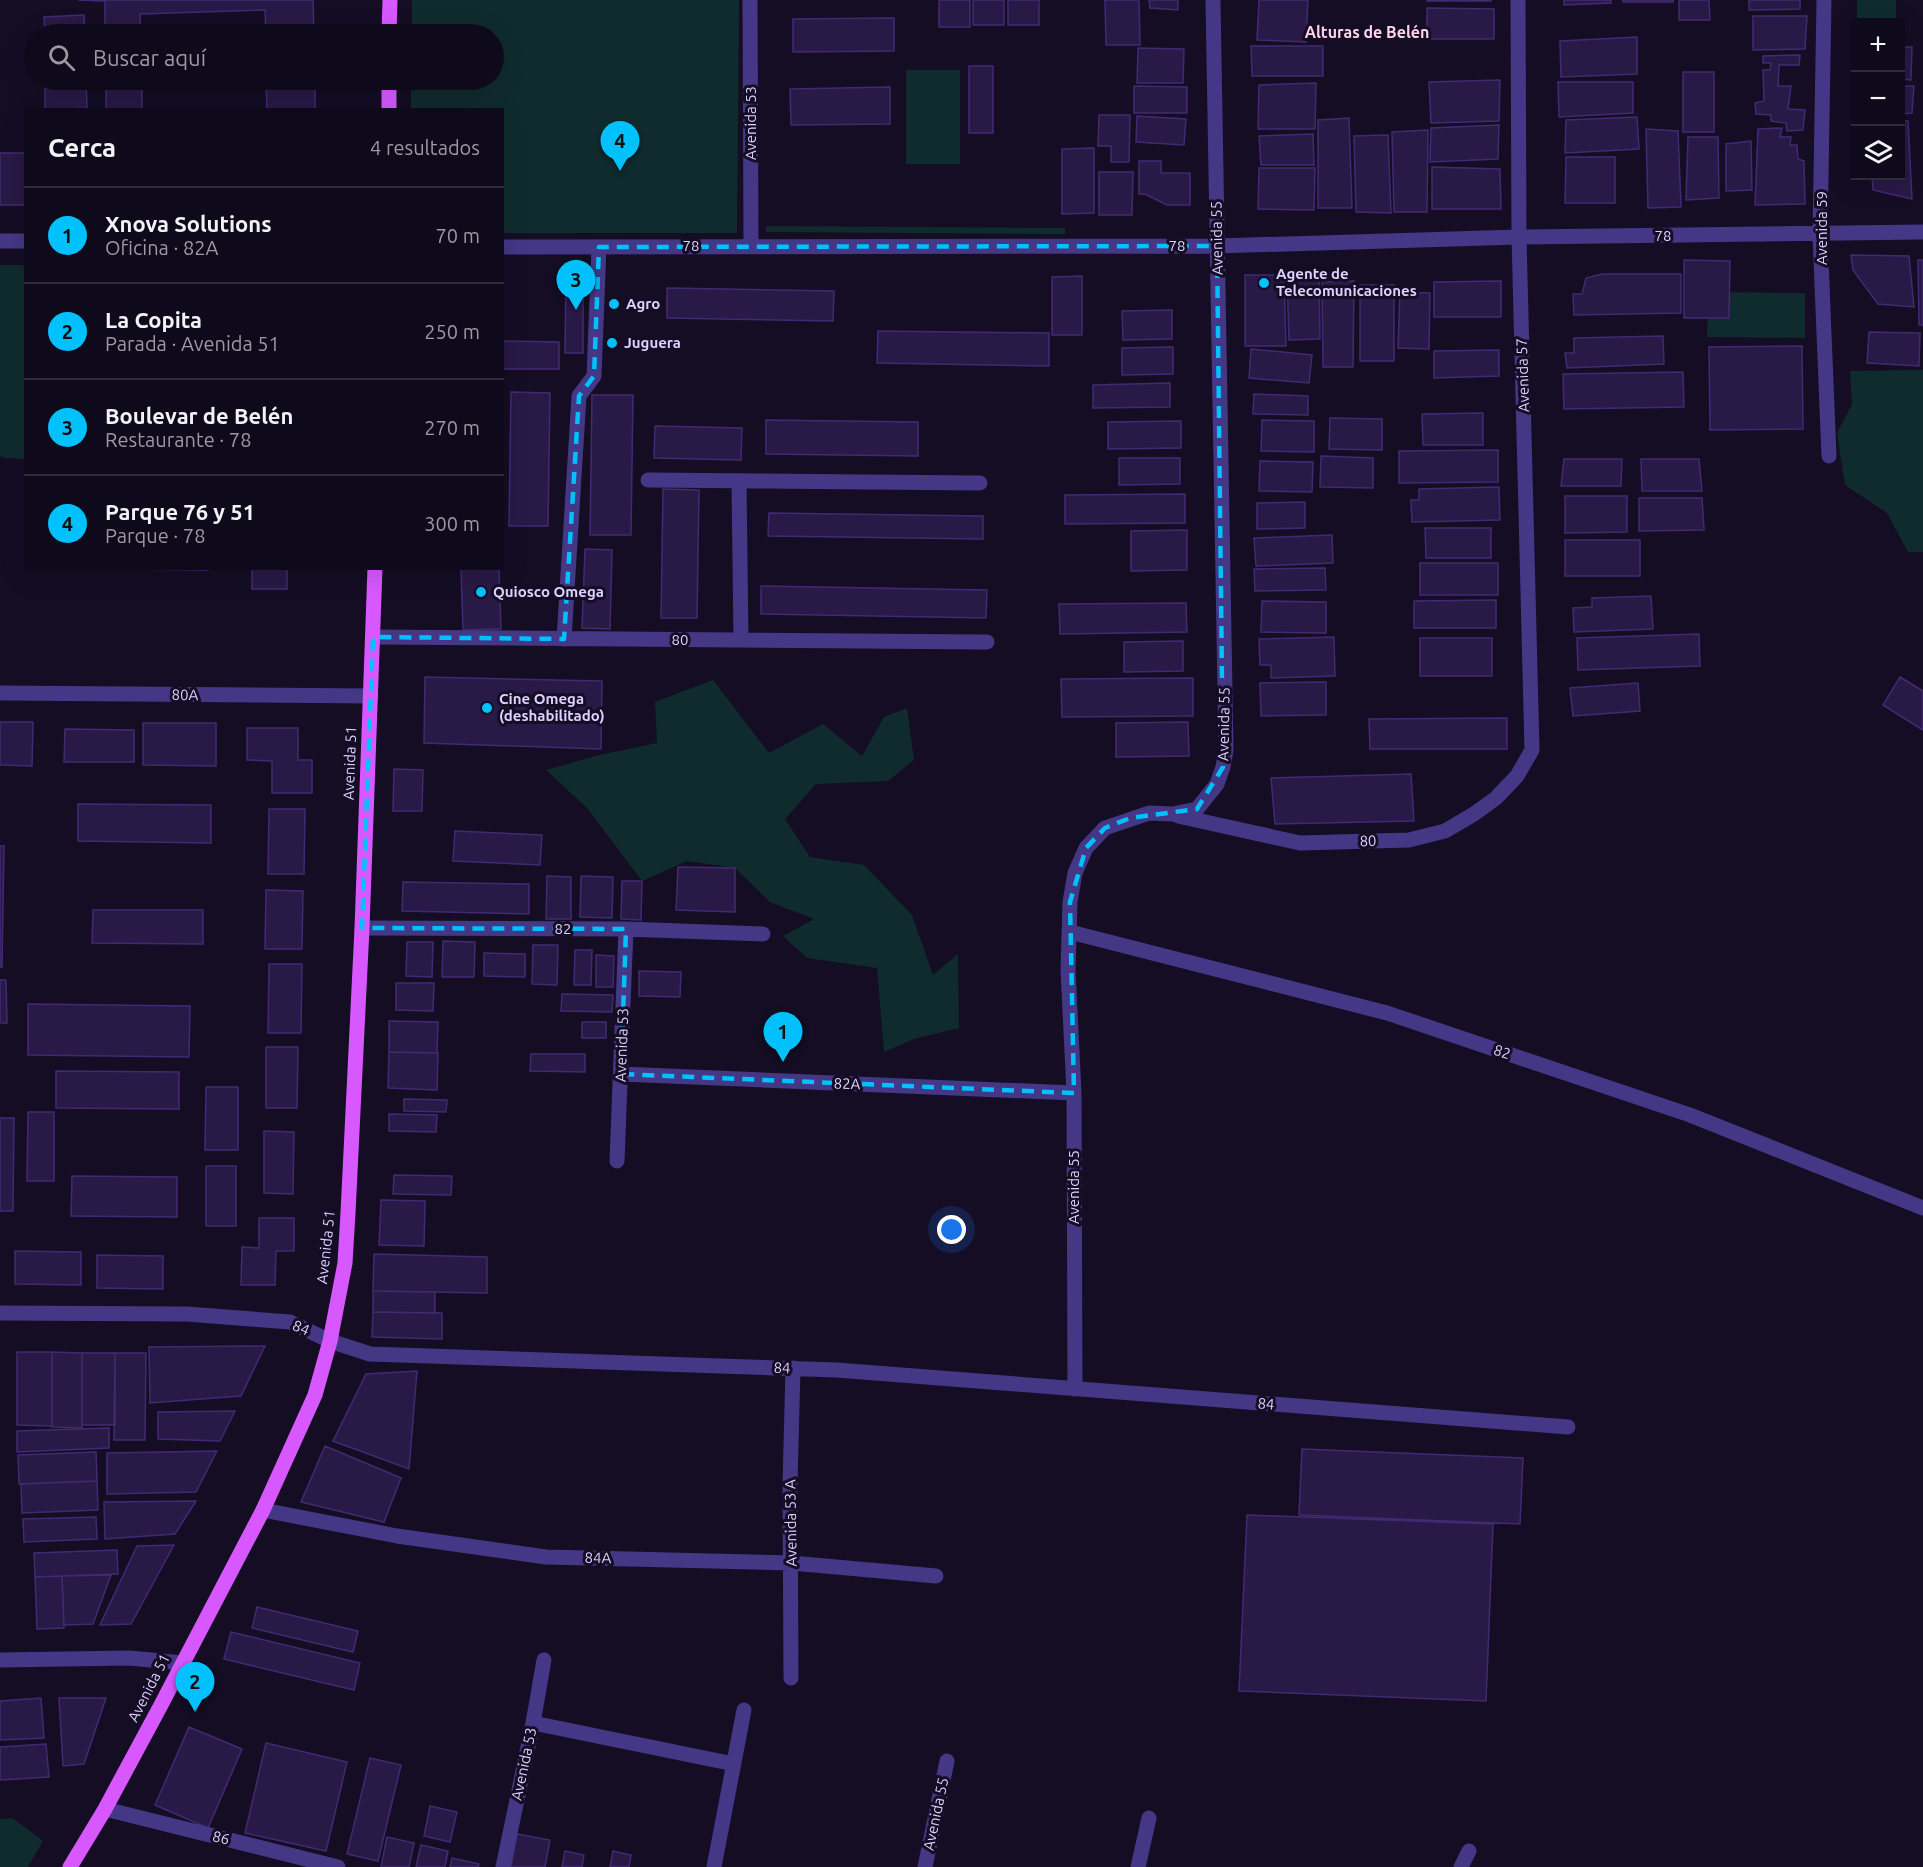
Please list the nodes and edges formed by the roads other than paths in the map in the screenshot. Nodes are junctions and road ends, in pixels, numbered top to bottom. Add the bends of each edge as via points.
1 (390, 0) edge
2 (750, 0) edge
3 (1213, 0) edge
4 (1518, 0) edge
5 (1824, 0) edge
6 (390, 24) edge
7 (389, 90) edge
8 (389, 108) edge
9 (1923, 232) edge
10 (1821, 235) junction
11 (1519, 237) junction
12 (0, 241) edge
13 (24, 242) edge
14 (751, 246) junction
15 (1217, 246) junction
16 (504, 247) edge
17 (599, 247) junction
18 (1829, 456) dead end
19 (648, 480) dead end
20 (740, 482) junction
21 (980, 483) dead end
22 (375, 570) edge
23 (373, 637) junction
24 (564, 639) junction
25 (741, 640) junction
26 (987, 642) dead end
27 (0, 693) edge
28 (371, 696) junction
29 (1532, 750) joint
30 (1172, 814) junction
31 (362, 928) junction
32 (626, 929) junction
33 (1070, 932) junction
34 (764, 934) dead end
35 (621, 1074) junction
36 (1074, 1093) junction
37 (617, 1161) dead end
38 (1923, 1208) edge
39 (0, 1313) edge
40 (330, 1341) junction
41 (793, 1368) junction
42 (1075, 1389) junction
43 (1568, 1427) dead end
44 (263, 1510) junction
45 (792, 1563) junction
46 (936, 1576) dead end
47 (0, 1660) edge
48 (544, 1660) dead end
49 (183, 1662) junction
50 (791, 1677) dead end
51 (744, 1710) dead end
52 (533, 1723) junction
53 (947, 1761) dead end
54 (734, 1764) junction
55 (105, 1809) junction
56 (1149, 1818) dead end
57 (1469, 1851) dead end
58 (70, 1867) edge
59 (338, 1867) edge
60 (502, 1867) edge
61 (714, 1867) edge
62 (925, 1867) edge
63 (1138, 1867) edge
64 (1461, 1867) edge

1 - 6 main road
2 - 14 street, Avenida 53
3 - 15 street, Avenida 55
4 - 11 street, Avenida 57
5 - 10 street, Avenida 59
7 - 8 main road
9 - 10 street, 78
10 - 11 street, 78
10 - 18 street, Avenida 59
11 - 15 street, 78
11 - 29 street, Avenida 57
12 - 13 street
14 - 15 street, 78
14 - 17 street, 78
15 - 30 street, Avenida 55 via 1226,750 1217,783 1208,796 1197,809
16 - 17 street, 78
17 - 24 street via 594,376 579,396
19 - 20 street
20 - 21 street
20 - 25 street
22 - 23 main road, Avenida 51
23 - 24 street, 80
23 - 28 main road, Avenida 51
24 - 25 street, 80
25 - 26 street, 80
27 - 28 street, 80A
28 - 31 main road, Avenida 51
29 - 30 street, 80 via 1517,776 1496,798 1445,831 1409,840 1300,843
30 - 33 street, Avenida 55 via 1149,813 1105,828 1086,848 1075,873
31 - 32 street, 82
31 - 40 main road, Avenida 51 via 345,1263
32 - 34 street, 82
32 - 35 street, Avenida 53
33 - 36 street, Avenida 55
33 - 38 street, 82 via 1386,1013 1690,1115
35 - 36 street, 82A
35 - 37 street, Avenida 53
36 - 42 street, Avenida 55
39 - 40 street, 84 via 187,1314 291,1322
40 - 41 street, 84 via 370,1354
40 - 44 main road, Avenida 51 via 315,1395
41 - 42 street, 84
41 - 45 street, Avenida 53 A
42 - 43 street, 84
44 - 45 street, 84A via 397,1536 546,1557
44 - 49 main road, Avenida 51
45 - 46 street, 84A
45 - 50 street, Avenida 53 A
47 - 49 street via 129,1658
48 - 52 street, Avenida 53
49 - 55 main road, Avenida 51
51 - 54 street
52 - 54 street
52 - 60 street, Avenida 53
53 - 62 street, Avenida 55
54 - 61 street
55 - 58 main road, Avenida 51
55 - 59 street, 86
56 - 63 street
57 - 64 street

